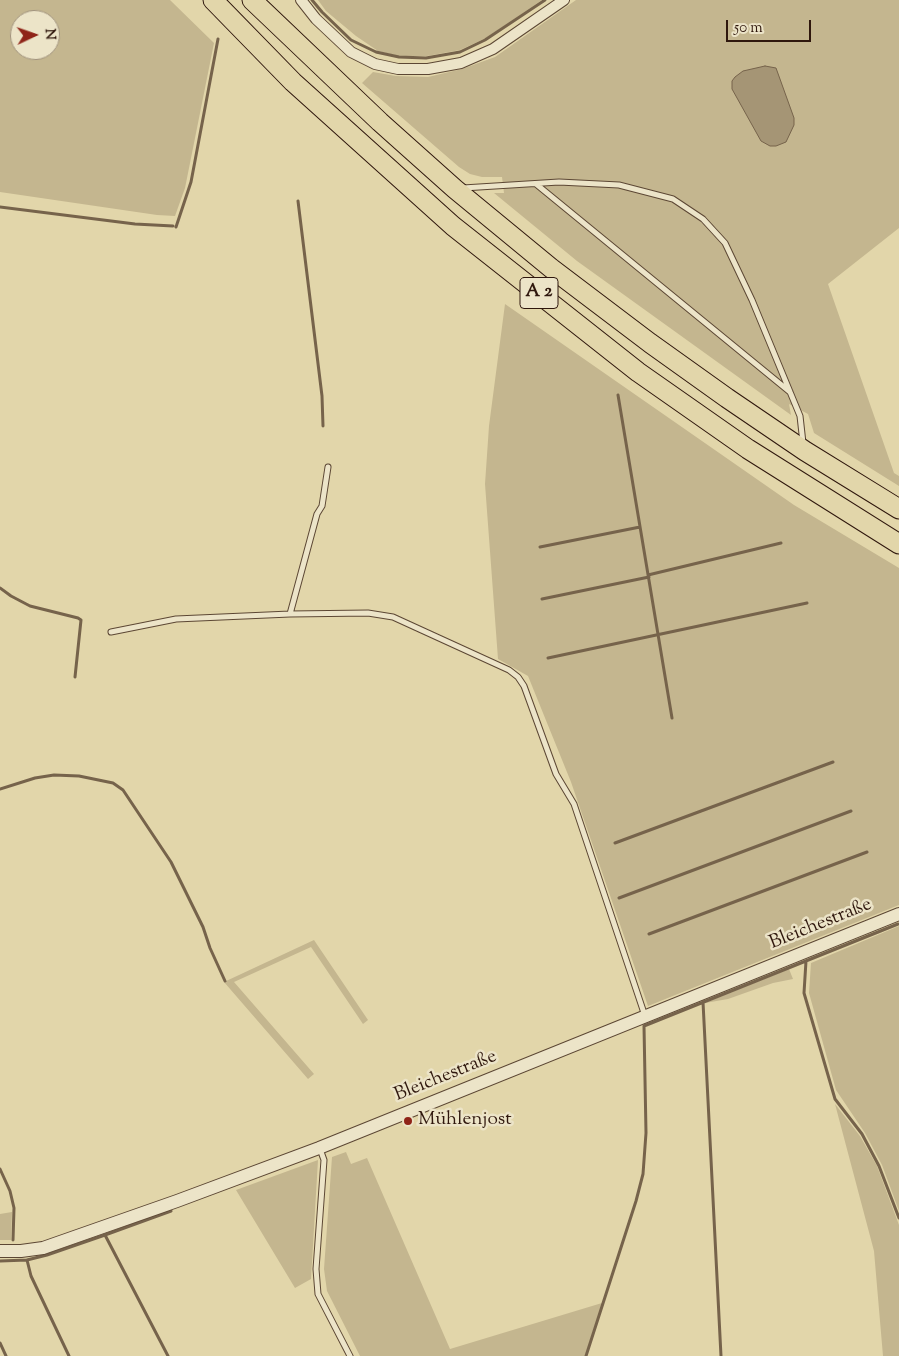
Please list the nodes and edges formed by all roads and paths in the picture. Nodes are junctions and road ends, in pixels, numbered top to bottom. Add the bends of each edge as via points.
1 (213, 0) edge
2 (252, 0) edge
3 (301, 0) edge
4 (564, 0) edge
5 (536, 184) junction
6 (455, 189) junction
7 (790, 393) junction
8 (805, 451) junction
9 (328, 467) dead end
10 (899, 509) edge
11 (899, 544) edge
12 (290, 614) junction
13 (111, 632) dead end
14 (899, 914) edge
15 (645, 1016) junction
16 (319, 1148) junction
17 (0, 1252) edge
18 (350, 1356) edge

1 - 11 highway, A 2 via 293,82 461,232 638,372 748,449
2 - 6 highway, A 2
3 - 4 street via 351,52 375,64 428,69 461,62 493,49
5 - 6 lane
5 - 7 lane
5 - 7 lane via 619,185 673,199 703,219 725,243
6 - 8 highway, A 2 via 650,343
7 - 8 lane via 800,416
8 - 10 highway, A 2
9 - 12 lane via 322,506 317,514
12 - 13 lane via 176,619
12 - 15 lane via 393,617 518,677 556,774 574,804
14 - 15 street, Bleichestraße
15 - 16 street, Bleichestraße
16 - 17 street, Bleichestraße via 44,1248
16 - 18 lane via 324,1160 316,1269 318,1294

